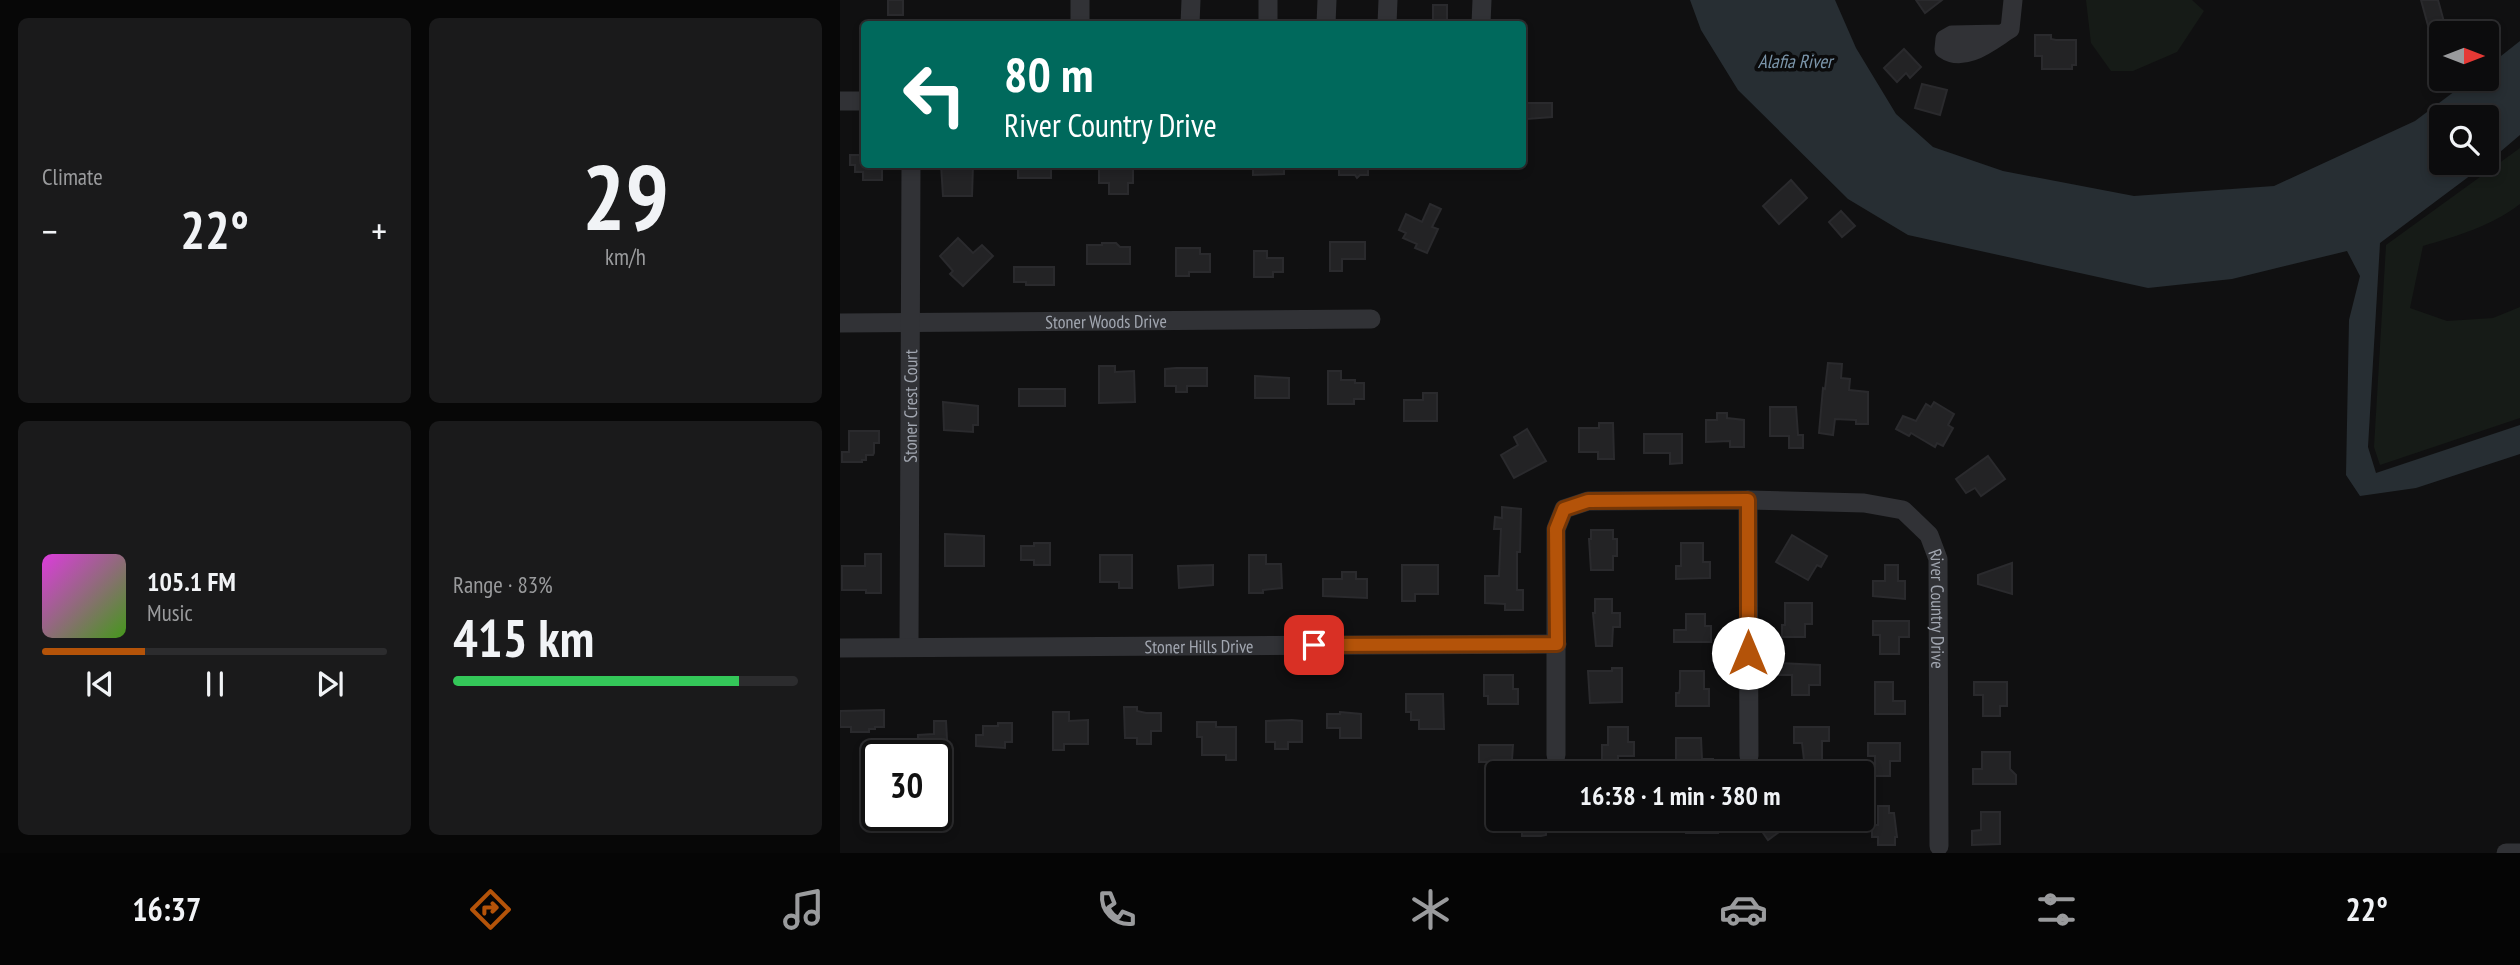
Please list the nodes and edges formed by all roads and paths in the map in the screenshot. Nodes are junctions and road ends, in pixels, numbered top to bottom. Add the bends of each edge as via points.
1 (1080, 0) edge
2 (1191, 0) edge
3 (1268, 0) edge
4 (1326, 0) edge
5 (1388, 0) edge
6 (1482, 0) edge
7 (2013, 5) edge
8 (1080, 21) edge
9 (1190, 21) edge
10 (1268, 21) edge
11 (1326, 21) edge
12 (1387, 21) edge
13 (1482, 21) edge
14 (2002, 34) dead end
15 (840, 101) edge
16 (861, 101) edge
17 (911, 168) edge
18 (1371, 319) dead end
19 (840, 323) edge
20 (911, 323) junction
21 (1748, 500) junction
22 (1557, 644) junction
23 (909, 646) junction
24 (840, 648) edge
25 (1556, 755) dead end
26 (1749, 755) dead end
27 (1939, 846) dead end
28 (2506, 853) edge
29 (2520, 853) edge

1 - 8 street
2 - 9 street
3 - 10 street
4 - 11 street
5 - 12 street
6 - 13 street
7 - 14 street via 2010,29
15 - 16 street
17 - 20 street, Stoner Crest Court
18 - 20 street, Stoner Woods Drive
19 - 20 street, Stoner Woods Drive
20 - 23 street, Stoner Crest Court
21 - 22 street, River Country Drive via 1588,501 1564,509 1556,529
21 - 26 street
21 - 27 street, River Country Drive via 1864,503 1903,510 1929,535 1938,559
22 - 23 street, Stoner Hills Drive
22 - 25 street, River Country Drive
23 - 24 street, Stoner Hills Drive
28 - 29 street

